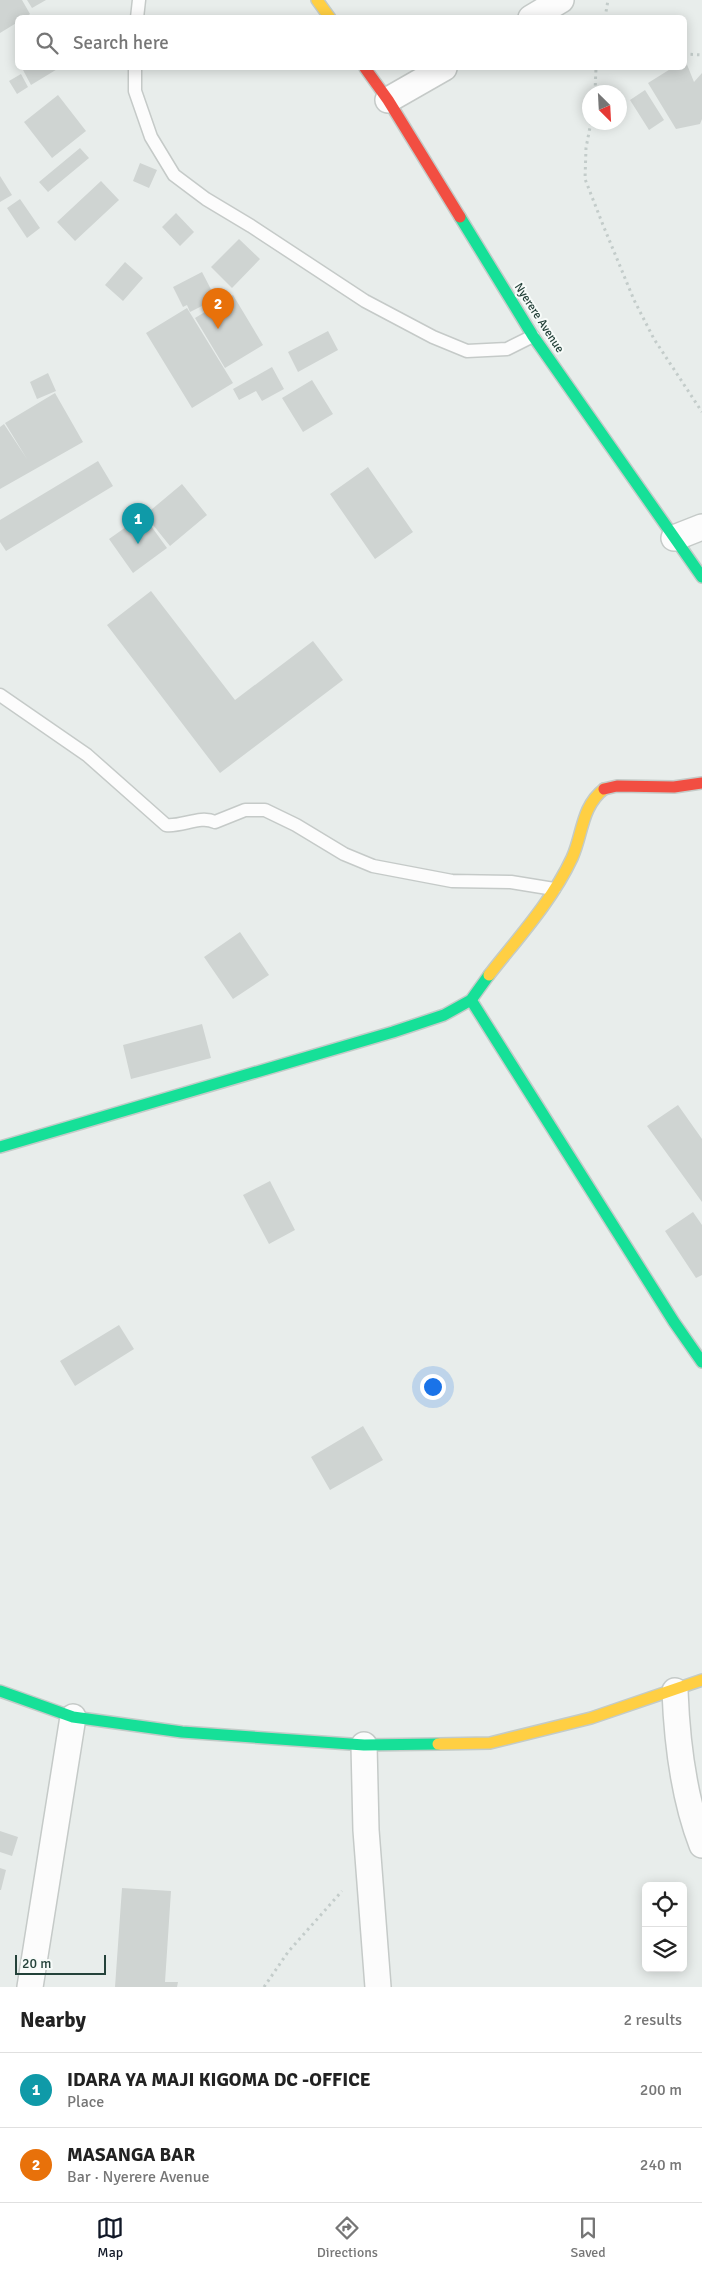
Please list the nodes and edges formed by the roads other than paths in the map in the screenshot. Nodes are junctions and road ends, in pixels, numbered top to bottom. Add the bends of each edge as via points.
1 (139, 0) edge
2 (317, 0) edge
3 (561, 0) edge
4 (137, 15) edge
5 (328, 15) edge
6 (536, 15) edge
7 (135, 70) edge
8 (366, 70) edge
9 (440, 70) edge
10 (388, 100) junction
11 (533, 336) junction
12 (702, 527) edge
13 (674, 538) junction
14 (702, 576) edge
15 (0, 695) edge
16 (702, 783) edge
17 (554, 889) junction
18 (471, 1000) junction
19 (0, 1147) edge
20 (702, 1362) edge
21 (702, 1680) edge
22 (0, 1691) edge
23 (675, 1691) junction
24 (73, 1717) junction
25 (364, 1745) junction
26 (702, 1845) edge
27 (30, 1987) edge
28 (378, 1987) edge

1 - 4 lane
2 - 5 street
3 - 6 street
7 - 11 lane via 135,92 151,136 174,175 206,199 365,301 433,337 467,351 507,349
8 - 10 street, Nyerere Avenue
9 - 10 street
10 - 11 street, Nyerere Avenue
11 - 13 street, Nyerere Avenue
12 - 13 street
13 - 14 street, Nyerere Avenue
15 - 17 lane via 88,754 166,825 215,822 245,810 265,810 344,854 373,866 452,880 511,882
16 - 17 street via 604,789 588,806 572,857
17 - 18 street
18 - 19 street via 444,1014 393,1032
18 - 20 street
21 - 23 street
22 - 24 street
23 - 25 street via 591,1718 490,1743
23 - 26 street via 677,1745
24 - 25 street via 182,1732
24 - 27 street
25 - 28 street via 368,1863

